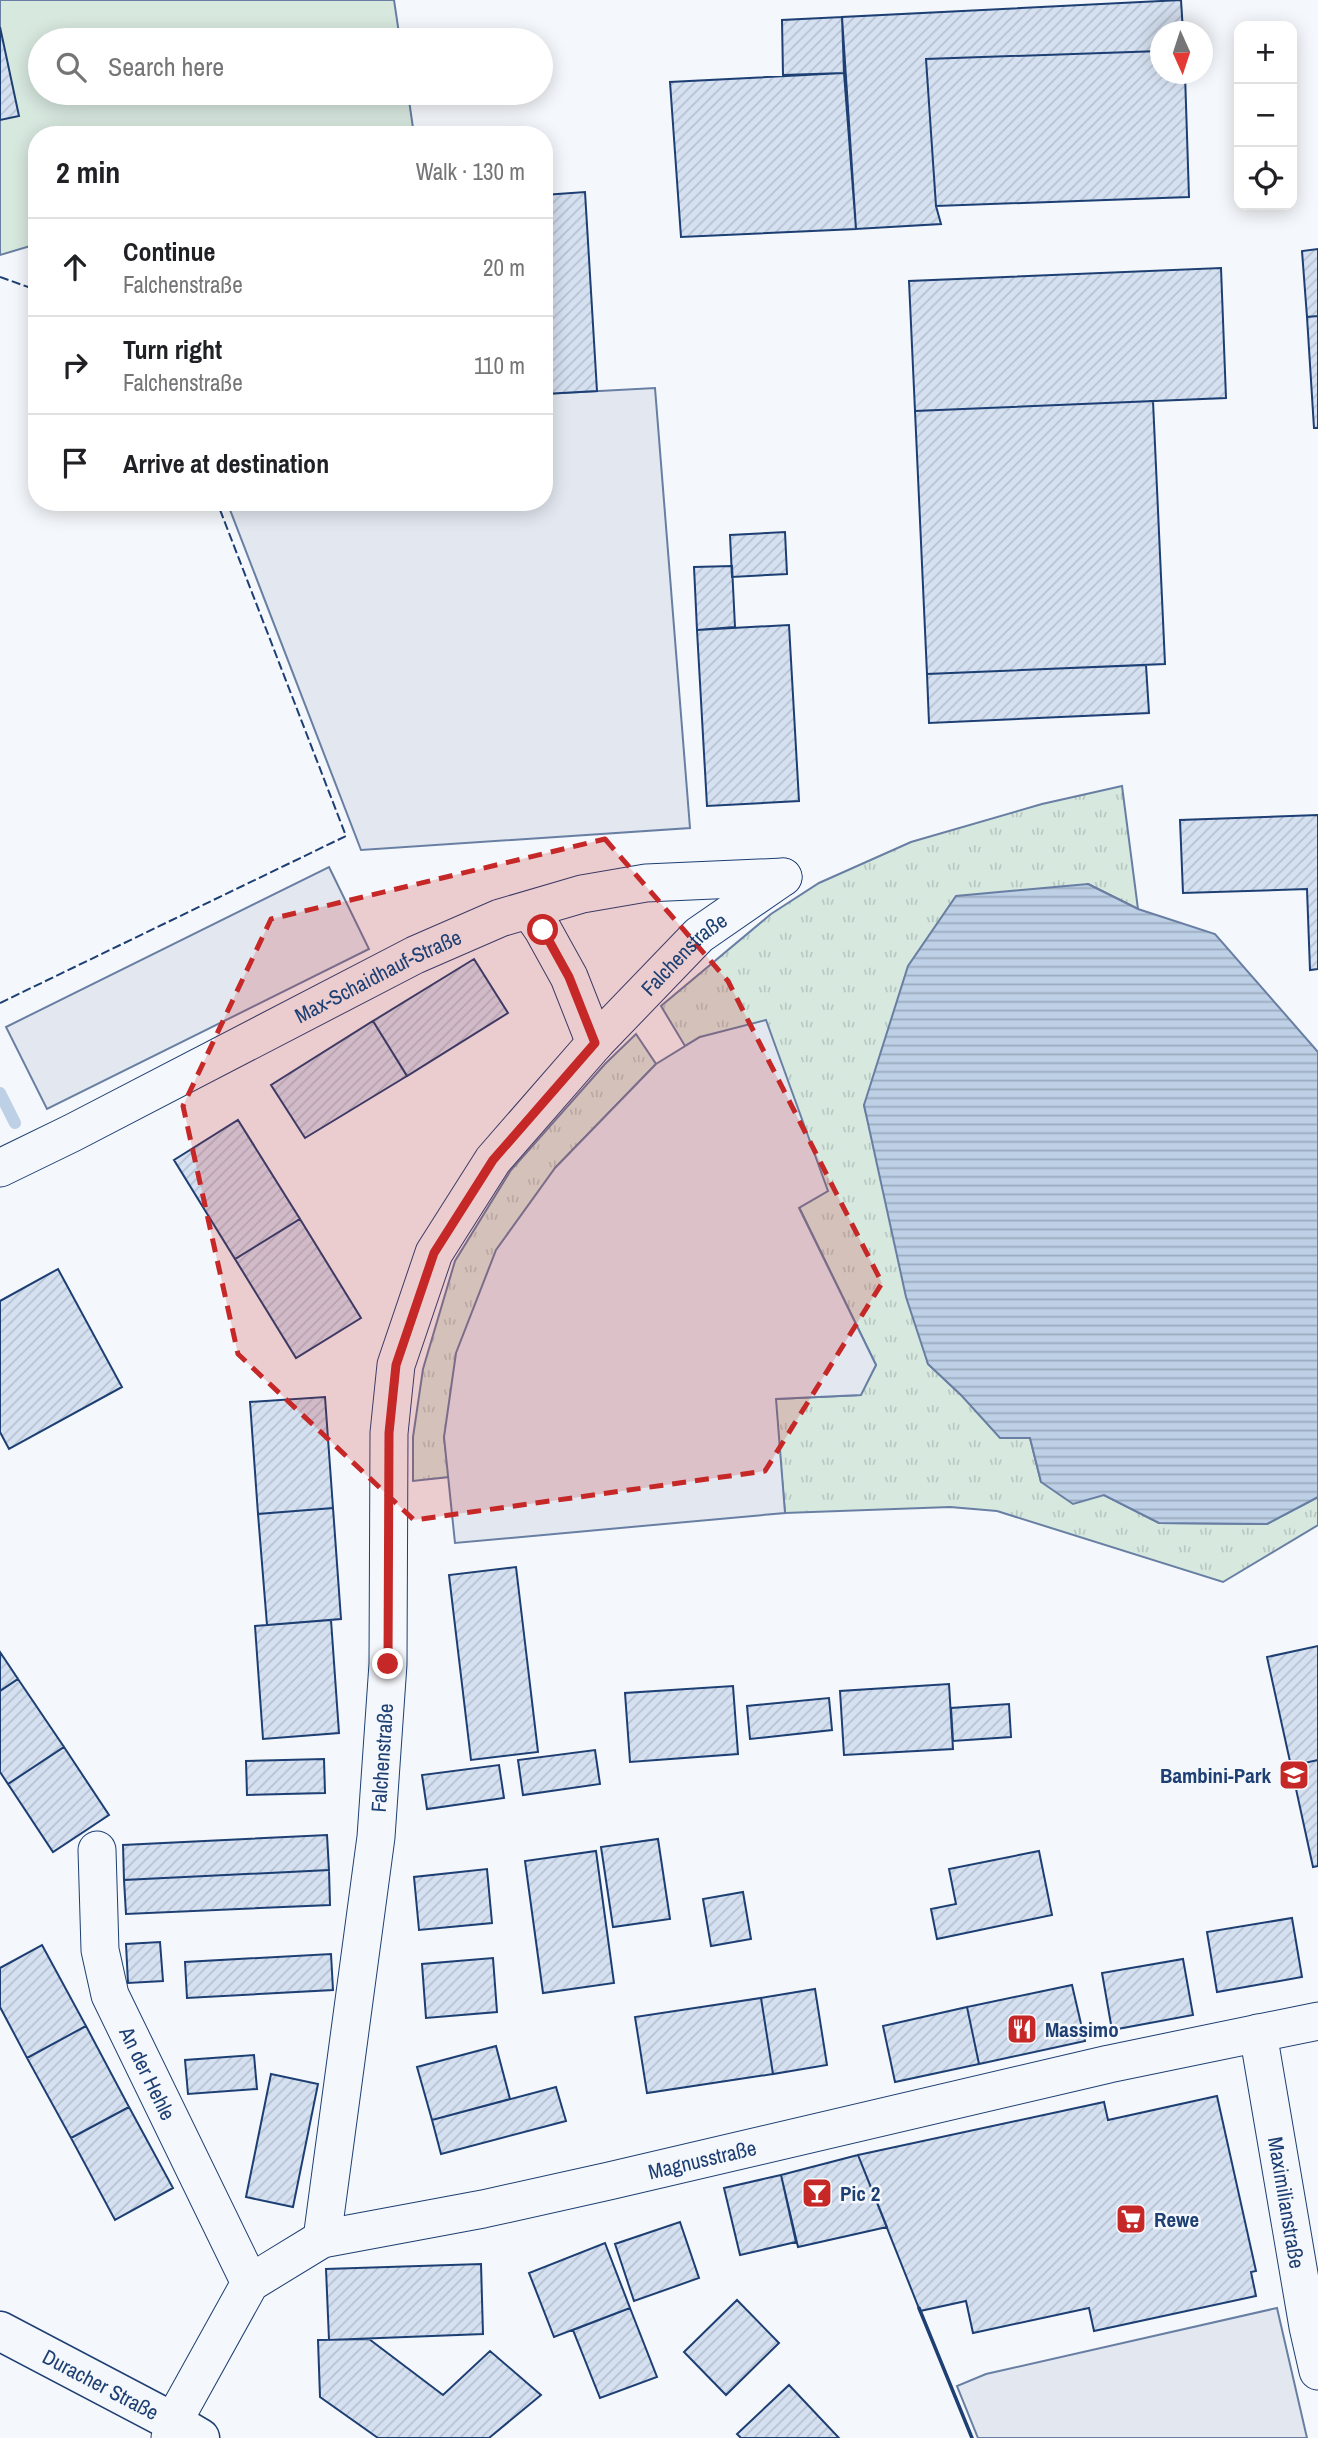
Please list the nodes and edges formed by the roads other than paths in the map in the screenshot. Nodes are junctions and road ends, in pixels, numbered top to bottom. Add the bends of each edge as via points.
1 (783, 877) joint
2 (530, 911) junction
3 (595, 1043) junction
4 (0, 1168) edge
5 (97, 1850) dead end
6 (1318, 2021) edge
7 (1258, 2033) junction
8 (321, 2239) junction
9 (250, 2283) junction
10 (0, 2331) edge
11 (1318, 2371) edge
12 (181, 2432) edge

1 - 2 street, Max-Schaidhauf-Straße via 646,883 582,894
1 - 3 street, Falchenstraße via 699,935
2 - 3 street via 569,977
2 - 4 street, Max-Schaidhauf-Straße via 500,918 415,955
3 - 8 street, Falchenstraße via 493,1160 434,1253 396,1365 389,1433 388,1664 376,1837
5 - 9 street, An der Hehle via 100,1950 110,1994
6 - 7 street, Magnusstraße
7 - 8 street, Magnusstraße via 483,2209
7 - 11 street, Maximilianstraße
8 - 9 street, Magnusstraße
9 - 12 street, Magnusstraße
10 - 12 main road, Duracher Straße

